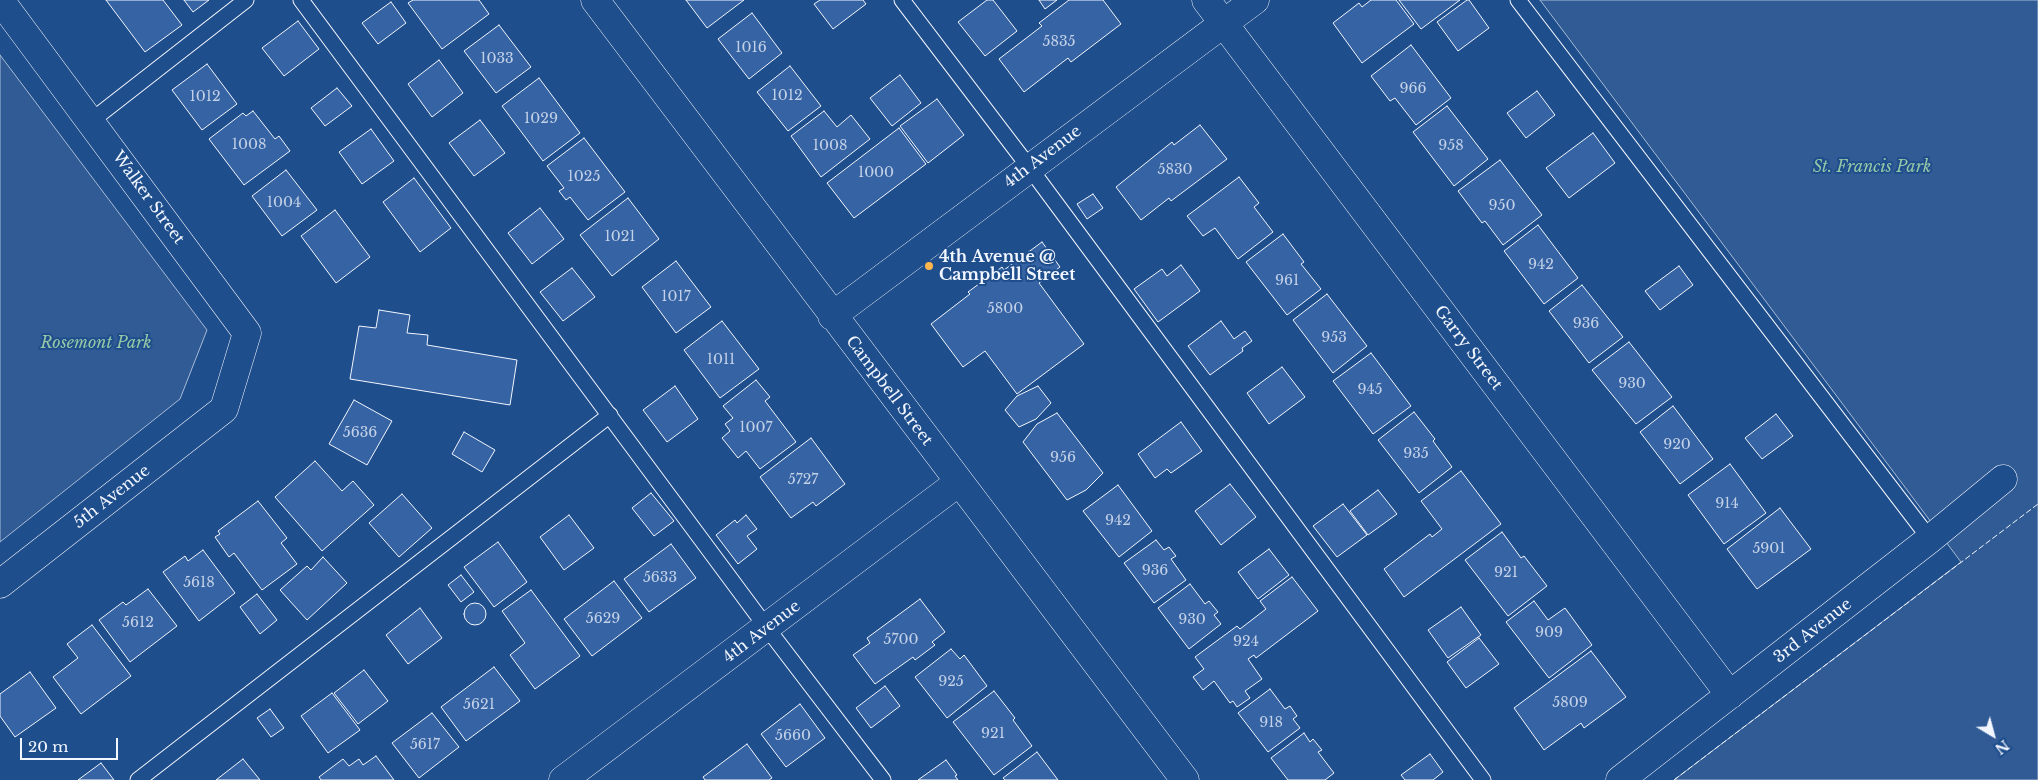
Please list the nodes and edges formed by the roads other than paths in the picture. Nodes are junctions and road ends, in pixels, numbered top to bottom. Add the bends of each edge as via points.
1 (0, 0) edge
2 (246, 0) edge
3 (301, 0) edge
4 (595, 0) edge
5 (902, 0) edge
6 (1206, 0) edge
7 (1254, 0) edge
8 (1518, 0) edge
9 (1223, 23) junction
10 (91, 121) junction
11 (1029, 167) junction
12 (832, 316) junction
13 (224, 409) joint
14 (610, 415) junction
15 (2004, 480) dead end
16 (959, 482) junction
17 (1930, 539) junction
18 (0, 584) edge
19 (767, 628) junction
20 (1730, 695) junction
21 (138, 780) edge
22 (563, 780) edge
23 (883, 780) edge
24 (1184, 780) edge
25 (1484, 780) edge
26 (1620, 780) edge

1 - 10 street, Walker Street
2 - 10 lane
3 - 14 lane
4 - 12 street, Campbell Street
5 - 11 lane
6 - 9 street, Garry Street
7 - 9 street, 4th Avenue
8 - 17 lane
9 - 11 street, 4th Avenue
9 - 20 street, Garry Street
10 - 13 street, Walker Street via 247,333
11 - 12 street, 4th Avenue
11 - 25 lane
12 - 16 street, Campbell Street
13 - 18 street, 5th Avenue
14 - 19 lane
14 - 21 lane
15 - 17 street, 3rd Avenue
16 - 19 street, 4th Avenue
16 - 24 street, Campbell Street
17 - 20 street, 3rd Avenue
19 - 22 street, 4th Avenue
19 - 23 lane
20 - 26 street, 3rd Avenue

